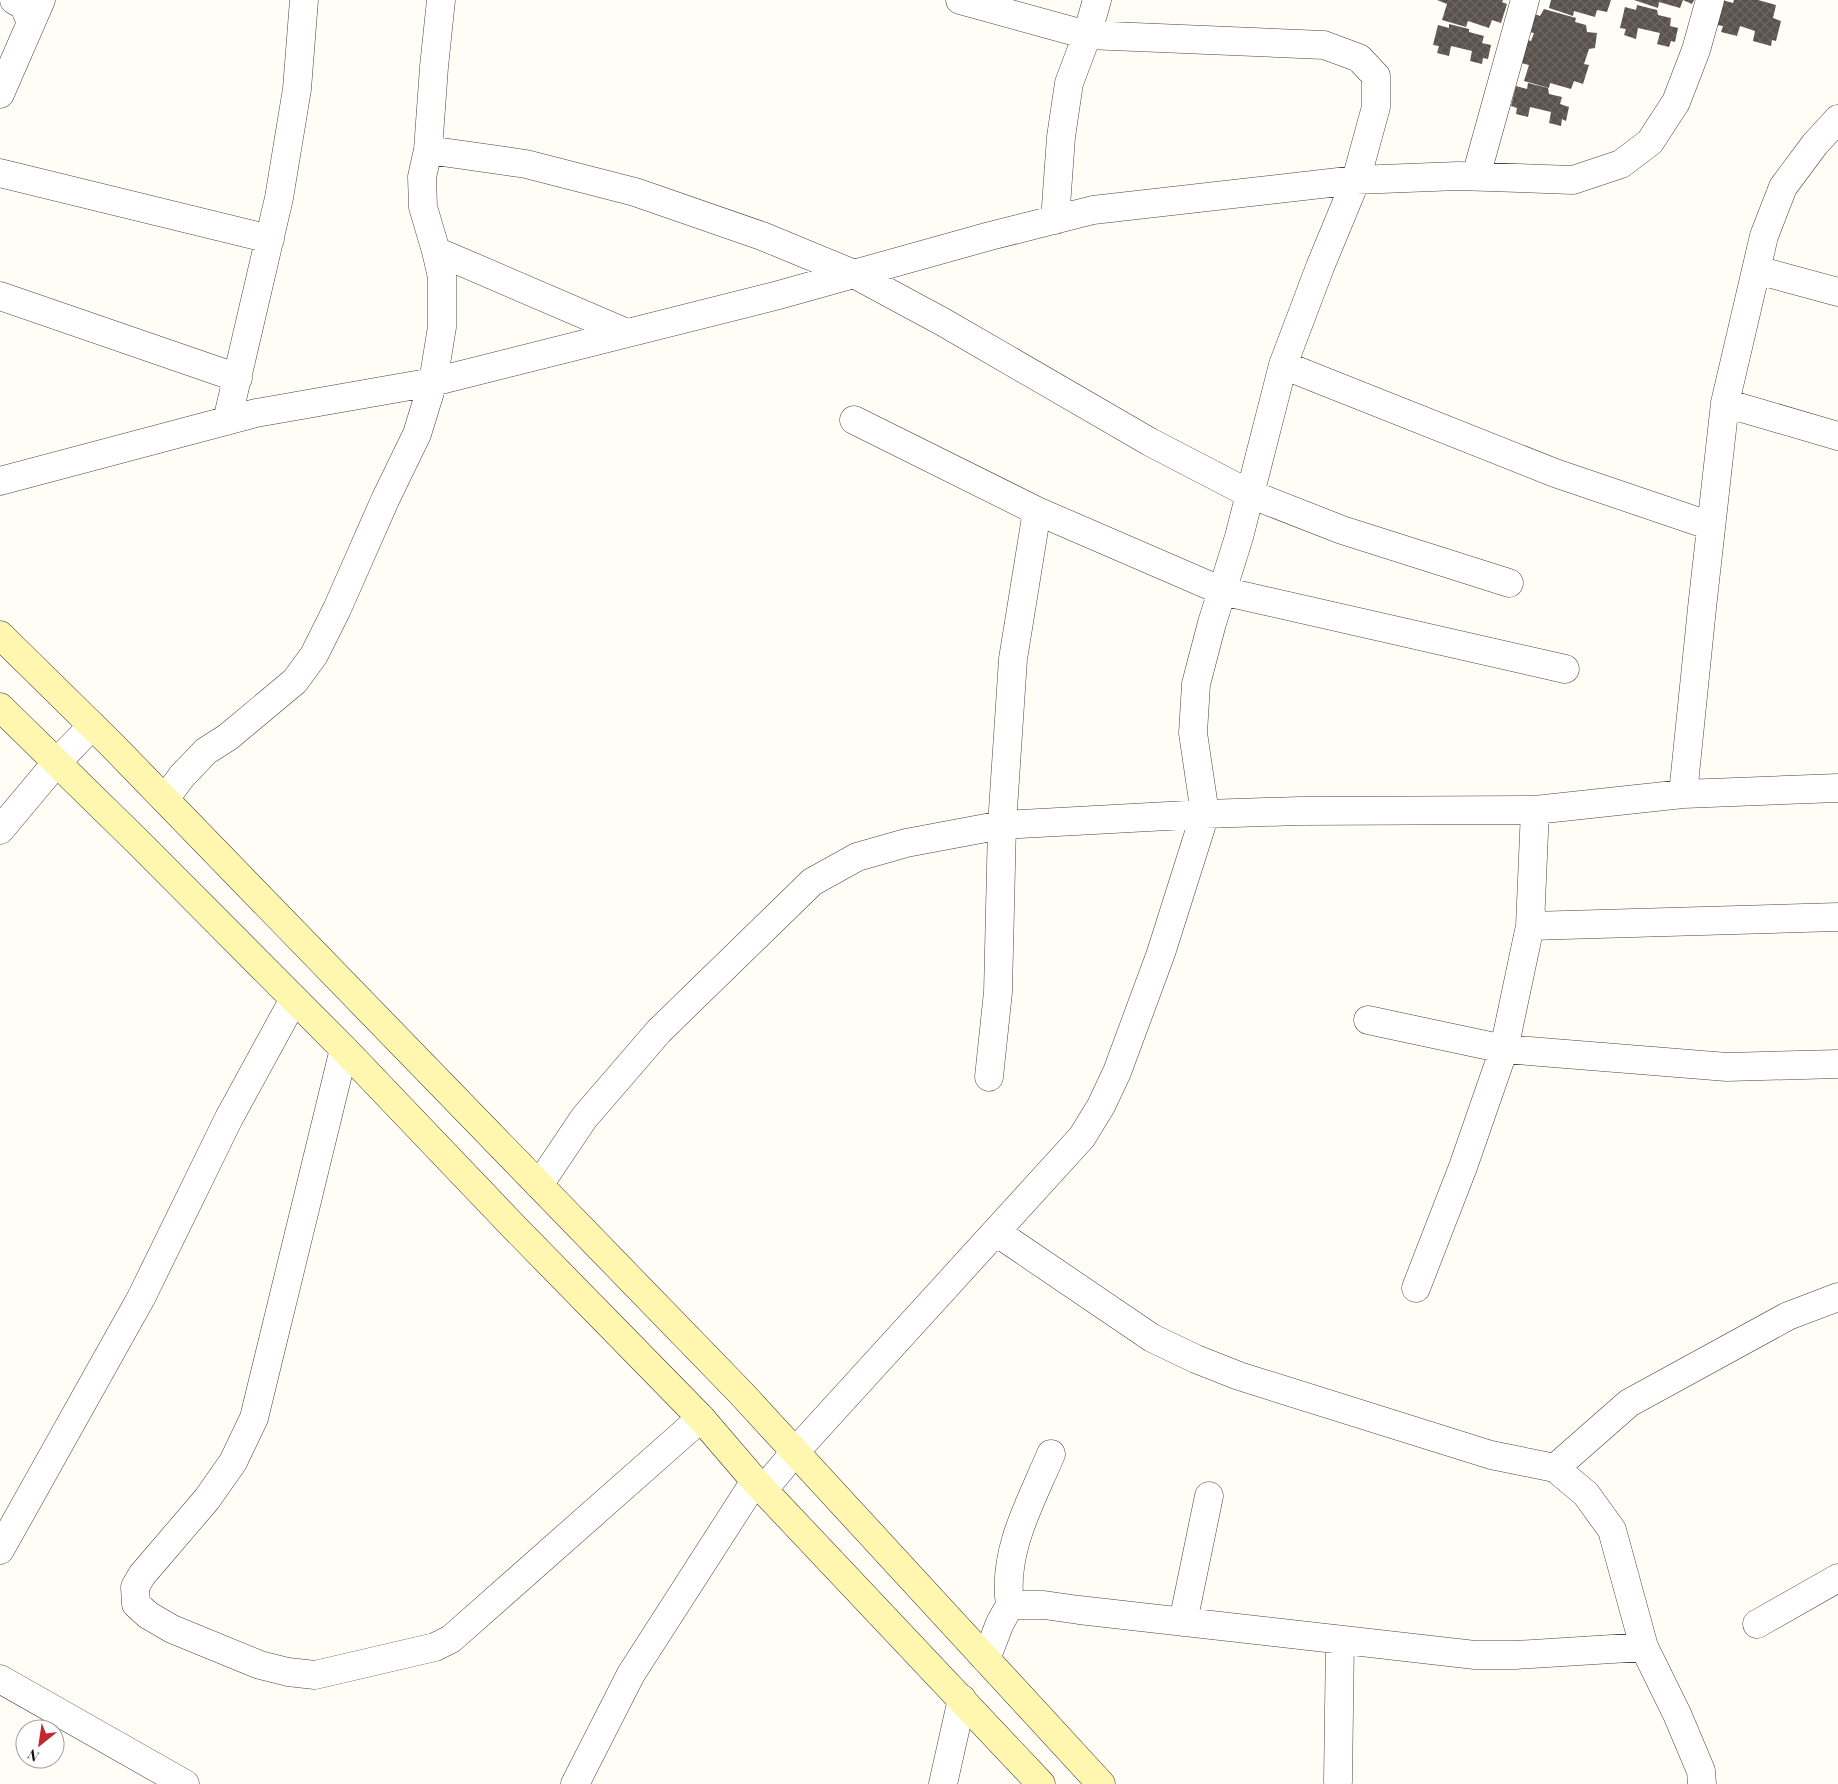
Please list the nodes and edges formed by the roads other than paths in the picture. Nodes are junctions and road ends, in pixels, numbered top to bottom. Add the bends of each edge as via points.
1 (14, 0) edge
2 (304, 0) edge
3 (441, 0) edge
4 (960, 0) edge
5 (1097, 0) edge
6 (1525, 0) edge
7 (1710, 0) edge
8 (36, 12) edge
9 (1087, 35) junction
10 (0, 94) edge
11 (1838, 119) edge
12 (428, 150) junction
13 (0, 173) edge
14 (1476, 176) junction
15 (1356, 180) junction
16 (1055, 220) junction
17 (270, 239) junction
18 (436, 251) junction
19 (1757, 270) junction
20 (854, 274) junction
21 (1838, 292) edge
22 (0, 296) edge
23 (627, 333) junction
24 (1283, 365) junction
25 (238, 378) junction
26 (433, 382) junction
27 (1725, 403) junction
28 (854, 420) dead end
29 (227, 421) junction
30 (1838, 436) edge
31 (0, 481) edge
32 (1250, 494) junction
33 (1037, 511) junction
34 (1711, 526) junction
35 (1509, 583) dead end
36 (1222, 591) junction
37 (0, 635) edge
38 (1565, 669) dead end
39 (0, 706) edge
40 (92, 726) junction
41 (57, 762) junction
42 (1838, 788) edge
43 (1683, 794) junction
44 (165, 800) junction
45 (1535, 810) junction
46 (1205, 814) junction
47 (1002, 825) junction
48 (0, 830) edge
49 (1838, 917) edge
50 (1530, 926) junction
51 (294, 1000) junction
52 (1368, 1020) dead end
53 (344, 1049) junction
54 (1504, 1049) junction
55 (1838, 1064) edge
56 (989, 1077) dead end
57 (539, 1185) junction
58 (996, 1232) junction
59 (1416, 1288) dead end
60 (1838, 1296) edge
61 (701, 1418) junction
62 (795, 1452) junction
63 (1051, 1454) dead end
64 (1555, 1468) junction
65 (760, 1485) junction
66 (1209, 1496) dead end
67 (0, 1550) edge
68 (1838, 1578) edge
69 (1010, 1605) junction
70 (1183, 1622) junction
71 (1757, 1624) dead end
72 (1340, 1640) junction
73 (1644, 1647) junction
74 (986, 1659) junction
75 (0, 1678) edge
76 (962, 1699) junction
77 (1338, 1781) dead end
78 (185, 1784) edge
79 (575, 1784) edge
80 (942, 1784) edge
81 (1041, 1784) edge
82 (1101, 1784) edge
83 (1702, 1784) edge

1 - 8 street
2 - 17 street via 298,89
3 - 12 street
4 - 9 street
5 - 9 street
6 - 14 street
7 - 14 street via 1696,50 1676,102 1650,142 1621,164 1573,180
8 - 10 street
9 - 15 street via 1324,45 1359,58 1376,76 1376,107
9 - 16 street via 1069,83 1060,137
11 - 19 street via 1783,187 1764,236
12 - 18 street via 422,177 423,207
12 - 20 street via 526,164 635,192 762,236
13 - 17 street
14 - 15 street
15 - 16 street via 1093,210
15 - 24 street
16 - 20 street
17 - 25 street
18 - 23 street
18 - 26 street via 442,278 442,327
19 - 21 street
19 - 27 street
20 - 23 street
20 - 32 street via 1150,442
22 - 25 street
23 - 26 street
24 - 32 street
24 - 34 street via 1555,473
25 - 29 street
26 - 29 street
26 - 44 street via 417,434 314,655 295,681 206,751
27 - 30 street
27 - 34 street
28 - 33 street
29 - 31 street
32 - 35 street via 1342,530
32 - 36 street
33 - 36 street
33 - 47 street via 1013,659
34 - 43 street
36 - 38 street
36 - 46 street via 1196,684 1193,733
37 - 40 street
39 - 41 street
40 - 41 street
40 - 44 street
41 - 48 street
41 - 51 street
42 - 43 street
43 - 45 street
44 - 57 street
45 - 46 street
45 - 50 street
46 - 47 street
46 - 58 street via 1161,953 1101,1106 1082,1137
47 - 56 street via 998,992
47 - 57 street via 906,843 857,857 812,882 659,1031 584,1118
49 - 50 street
50 - 54 street
51 - 53 street
51 - 67 street via 229,1118 141,1298
52 - 54 street
53 - 61 street
53 - 61 street via 254,1418 233,1462 208,1499 153,1561 135,1587 136,1604 148,1616 172,1629 288,1672 315,1674 435,1646 451,1639
54 - 55 street via 1727,1067
54 - 59 street via 1464,1167
57 - 62 street
58 - 62 street
58 - 64 street via 1152,1338 1196,1359 1239,1376 1491,1455
60 - 64 street via 1788,1316 1629,1403
61 - 65 street
62 - 65 street
62 - 74 street
63 - 69 street via 1013,1547 1008,1590
64 - 73 street via 1586,1494 1612,1530
65 - 76 street
65 - 79 street via 631,1674
66 - 70 street
68 - 71 street
69 - 70 street via 1044,1605
69 - 74 street
70 - 72 street
72 - 73 street via 1476,1655
72 - 77 street
73 - 83 street via 1680,1722
74 - 82 street
75 - 78 street
76 - 80 street
76 - 81 street

